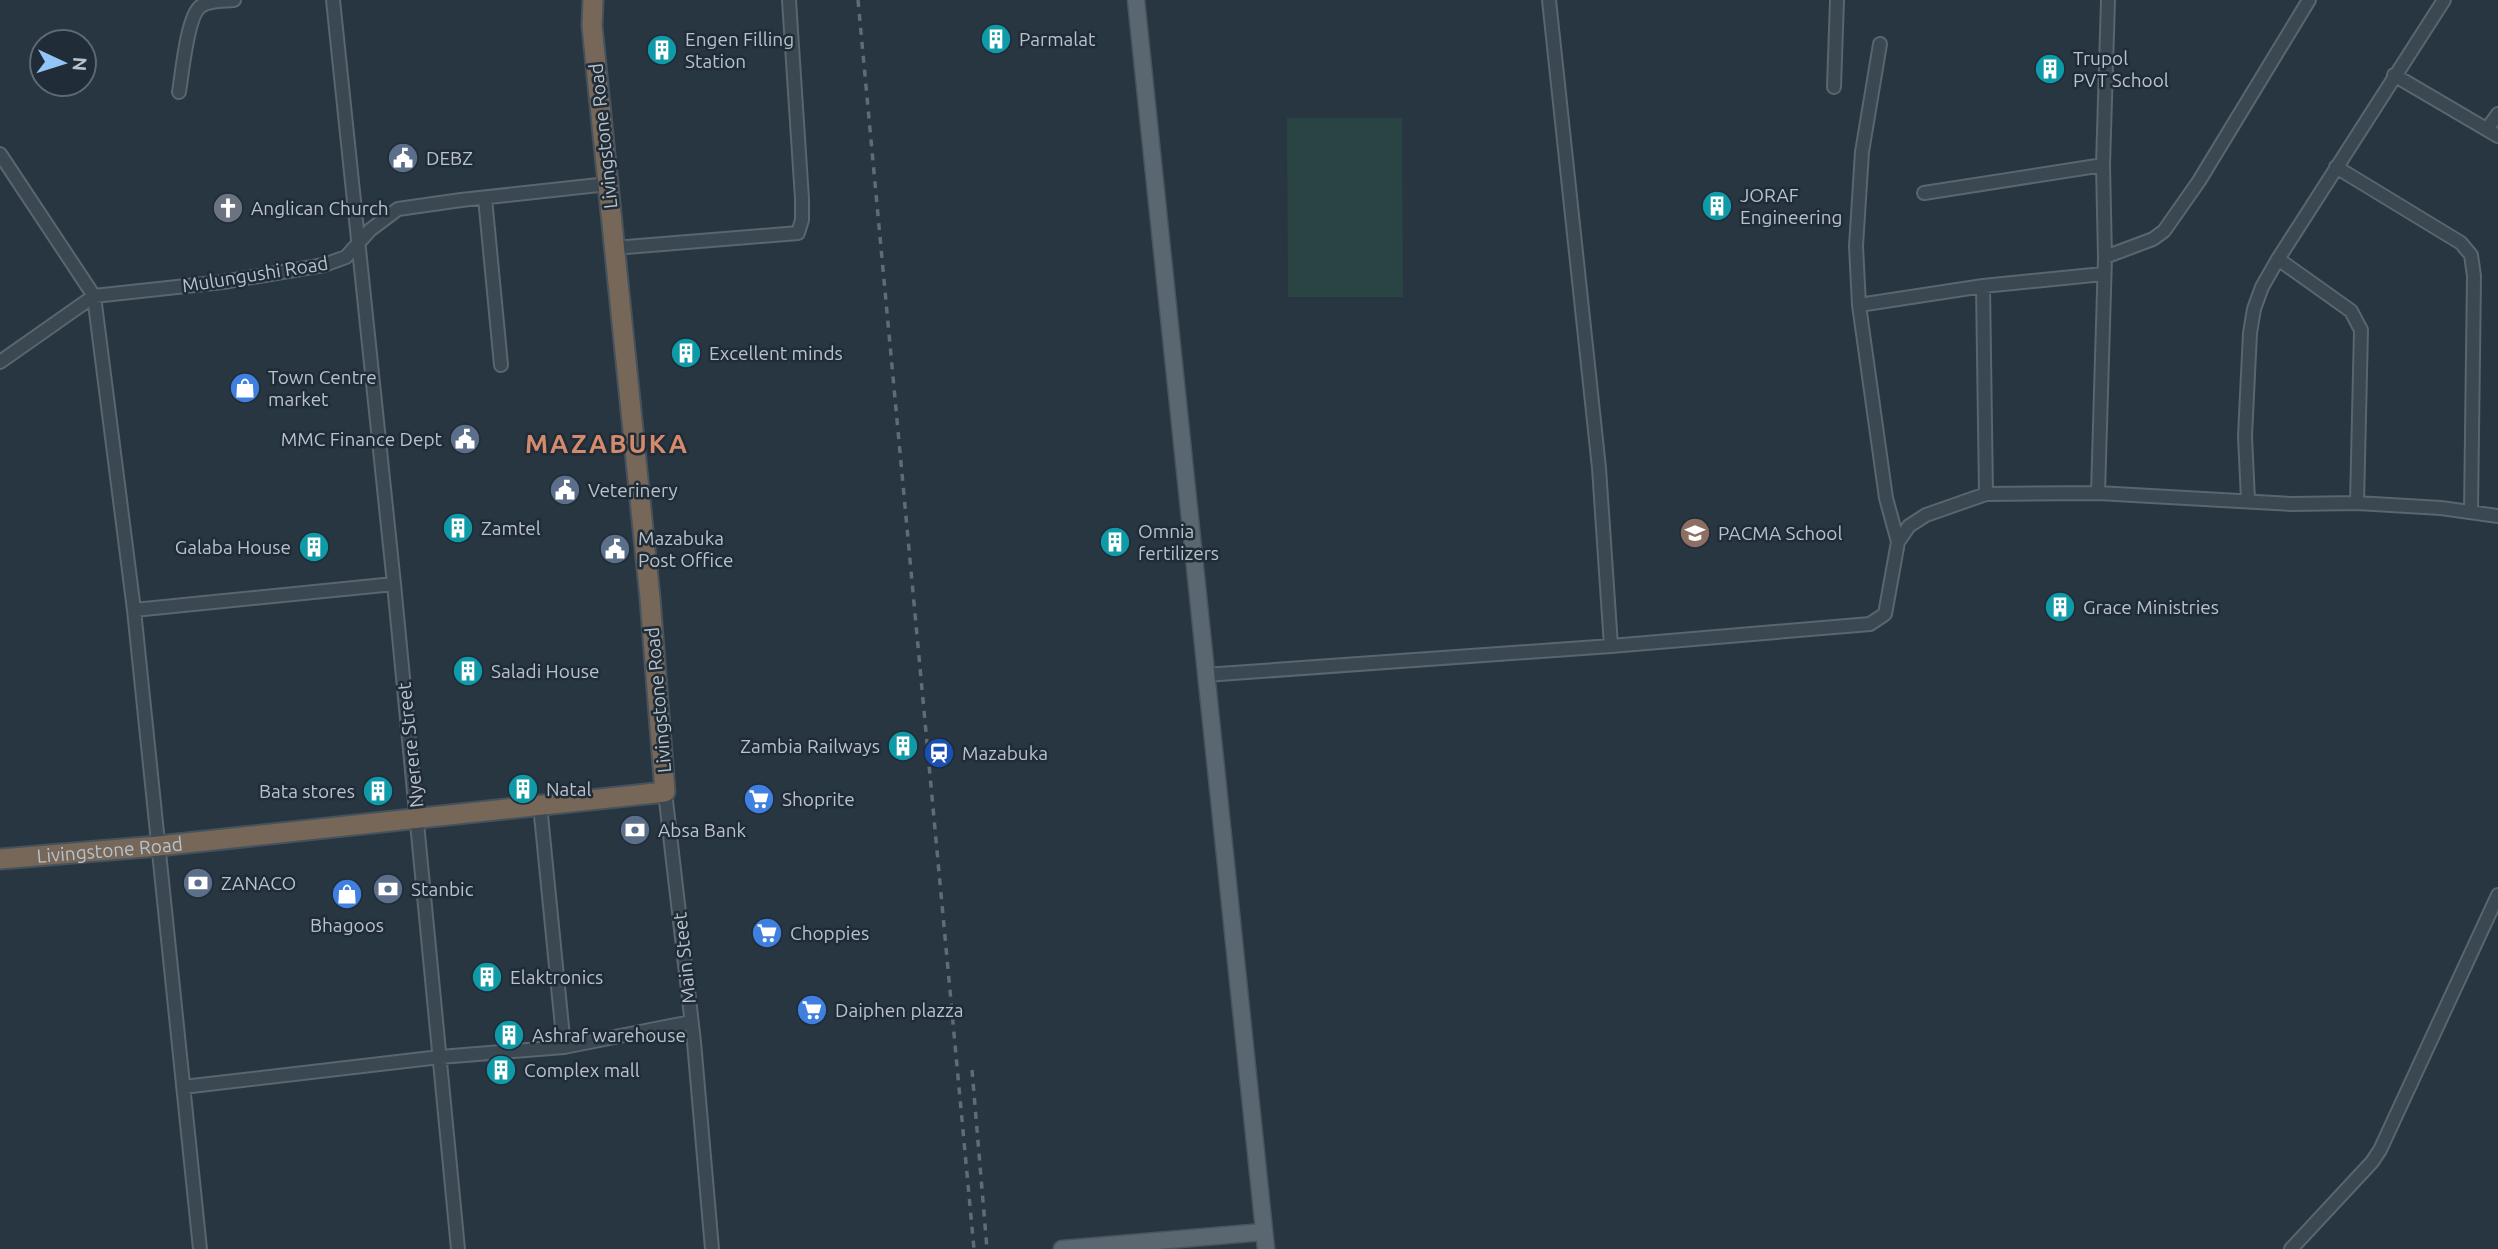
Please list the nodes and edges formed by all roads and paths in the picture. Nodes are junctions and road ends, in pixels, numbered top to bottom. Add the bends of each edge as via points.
1 (234, 0) edge
2 (333, 0) edge
3 (584, 0) edge
4 (593, 0) edge
5 (789, 0) edge
6 (1136, 0) edge
7 (1549, 0) edge
8 (1837, 0) edge
9 (2108, 0) edge
10 (2444, 0) edge
11 (2303, 3) edge
12 (592, 26) junction
13 (1880, 44) dead end
14 (2394, 75) junction
15 (1834, 87) dead end
16 (179, 92) dead end
17 (2498, 114) edge
18 (2492, 132) edge
19 (0, 154) edge
20 (2103, 165) junction
21 (2336, 167) junction
22 (608, 184) junction
23 (1924, 193) dead end
24 (485, 198) junction
25 (360, 241) junction
26 (614, 248) junction
27 (2105, 257) junction
28 (2278, 259) junction
29 (2103, 274) junction
30 (1983, 286) junction
31 (94, 296) junction
32 (1859, 305) junction
33 (0, 362) edge
34 (501, 365) dead end
35 (2098, 493) junction
36 (1986, 494) junction
37 (2248, 500) junction
38 (2357, 503) junction
39 (2472, 512) junction
40 (2498, 516) edge
41 (1898, 542) junction
42 (394, 584) junction
43 (134, 610) junction
44 (1611, 646) junction
45 (1205, 675) junction
46 (665, 792) junction
47 (540, 805) junction
48 (417, 819) junction
49 (158, 846) junction
50 (0, 859) edge
51 (2498, 895) edge
52 (691, 1022) junction
53 (564, 1047) junction
54 (440, 1057) junction
55 (183, 1087) junction
56 (1264, 1232) junction
57 (200, 1249) edge
58 (458, 1249) edge
59 (712, 1249) edge
60 (1062, 1249) edge
61 (1266, 1249) edge
62 (2291, 1249) edge

1 - 16 street via 197,8
2 - 25 street, Nyerere Street
3 - 12 highway, Livingstone Road
4 - 12 highway, Livingstone Road
5 - 26 street via 802,199 798,233
6 - 45 main road
7 - 44 street via 1599,468
8 - 15 street
9 - 20 street
10 - 14 street
11 - 27 street via 2199,181 2164,231
12 - 22 highway, Livingstone Road
13 - 32 street via 1858,188
14 - 18 street
14 - 21 street
17 - 18 street
19 - 31 street
20 - 23 street
20 - 27 street
21 - 28 street
21 - 39 street via 2460,243 2471,255 2475,322
22 - 24 street, Mulungushi Road
22 - 26 highway, Livingstone Road
24 - 25 street, Mulungushi Road via 398,209
24 - 34 street
25 - 31 street, Mulungushi Road via 346,257 324,265
25 - 42 street, Nyerere Street
26 - 46 highway, Livingstone Road
27 - 29 street
28 - 37 street via 2254,309 2250,333 2245,436
28 - 38 street via 2351,311 2361,330
29 - 30 street
29 - 35 street
30 - 32 street
30 - 36 street
31 - 33 street
31 - 43 street
32 - 41 street via 1886,498
35 - 36 street
35 - 37 street
36 - 41 street via 1916,520
37 - 38 street
38 - 39 street
39 - 40 street
41 - 44 street via 1888,606 1885,614 1870,624
42 - 43 street
42 - 48 street, Nyerere Street
43 - 49 street
44 - 45 street
45 - 56 main road
46 - 47 highway, Livingstone Road
46 - 52 street, Main Steet
47 - 48 highway, Livingstone Road
47 - 53 street
48 - 49 highway, Livingstone Road
48 - 54 street, Nyerere Street
49 - 50 highway, Livingstone Road
49 - 55 street
51 - 62 street via 2380,1150
52 - 53 street
52 - 59 street, Main Steet
53 - 54 street
54 - 55 street
54 - 58 street, Nyerere Street
55 - 57 street
56 - 60 main road
56 - 61 main road

